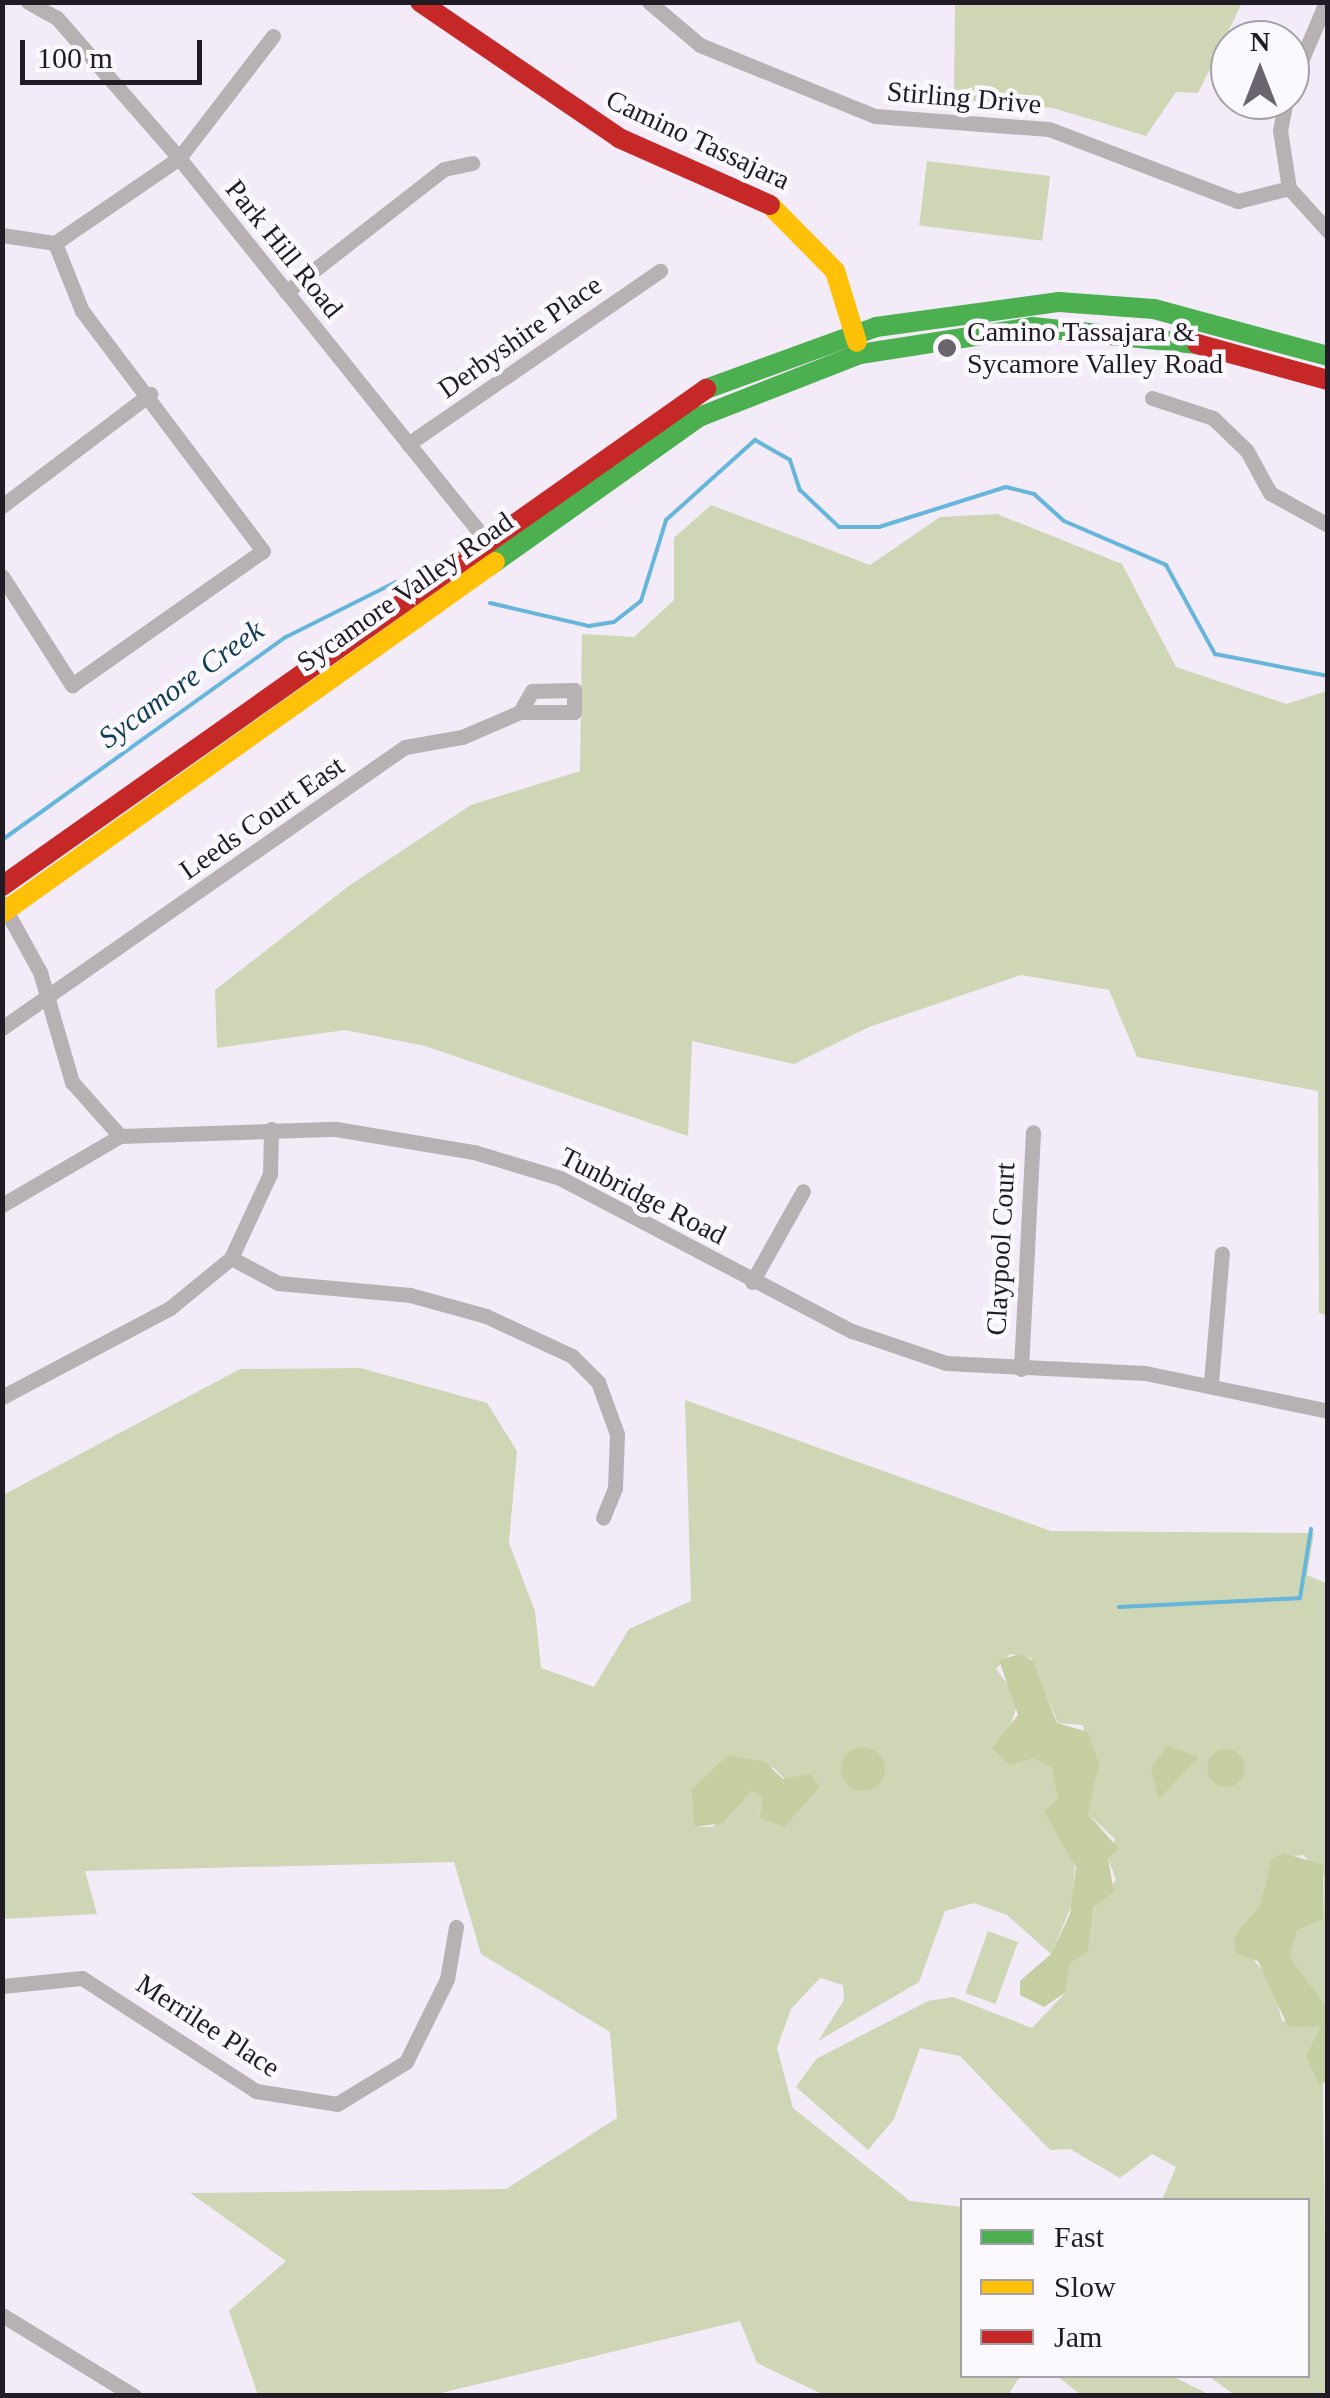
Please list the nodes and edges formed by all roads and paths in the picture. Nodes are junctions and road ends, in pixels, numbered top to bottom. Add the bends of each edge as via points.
1 (28, 2) edge
2 (420, 2) edge
3 (649, 2) edge
4 (1326, 2) edge
5 (60, 10) edge
6 (273, 36) dead end
7 (1310, 40) edge
8 (1282, 120) edge
9 (179, 158) junction
10 (472, 164) dead end
11 (1289, 188) junction
12 (1328, 231) edge
13 (2, 235) edge
14 (55, 243) junction
15 (660, 271) dead end
16 (286, 292) junction
17 (857, 343) junction
18 (1328, 356) edge
19 (1328, 380) edge
20 (150, 394) junction
21 (1152, 398) dead end
22 (408, 444) junction
23 (2, 506) edge
24 (1328, 525) edge
25 (488, 540) junction
26 (501, 559) junction
27 (2, 576) edge
28 (520, 712) dead end
29 (2, 886) edge
30 (4, 909) edge
31 (48, 998) junction
32 (2, 1028) edge
33 (271, 1129) junction
34 (1033, 1132) dead end
35 (120, 1136) junction
36 (803, 1191) dead end
37 (2, 1204) edge
38 (1222, 1253) dead end
39 (232, 1258) junction
40 (752, 1282) junction
41 (1021, 1370) junction
42 (1211, 1383) junction
43 (2, 1397) edge
44 (1328, 1411) edge
45 (603, 1518) dead end
46 (456, 1926) dead end
47 (2, 1986) edge
48 (2, 2315) edge
49 (134, 2396) edge

1 - 5 street, Park Hill Road
2 - 17 main road, Camino Tassajara via 619,138 787,212 834,270
3 - 11 street, Stirling Drive via 700,45 874,116 1049,130 1238,201
4 - 7 street
5 - 9 street, Park Hill Road
6 - 9 street
8 - 11 street
9 - 14 street
9 - 16 street, Park Hill Road
10 - 16 street via 444,169
11 - 12 street
13 - 14 street
14 - 20 street via 82,312
15 - 22 street, Derbyshire Place
16 - 22 street, Park Hill Road
17 - 18 main road via 1059,302 1154,309
17 - 19 main road via 1097,328 1232,349
17 - 25 main road, Sycamore Valley Road via 685,399
17 - 26 main road, Sycamore Valley Road via 699,418
20 - 23 street
20 - 27 street via 263,551 72,685
21 - 24 street via 1213,418 1248,451 1270,493
22 - 25 street, Park Hill Road
25 - 26 street, Park Hill Road
25 - 29 main road, Sycamore Valley Road
26 - 30 main road, Sycamore Valley Road
28 - 31 street, Leeds Court East via 462,737 406,747
30 - 31 street
31 - 32 street, Leeds Court East
31 - 35 street via 72,1082
33 - 35 street, Tunbridge Road
33 - 39 street via 270,1174
33 - 40 street, Tunbridge Road via 402,1137 560,1178
34 - 41 street, Claypool Court
35 - 37 street
36 - 40 street
38 - 42 street
39 - 43 street via 170,1308
39 - 45 street via 278,1283 410,1295 486,1316 572,1356 598,1382 616,1434 616,1488
40 - 41 street, Tunbridge Road via 946,1363
41 - 42 street, Tunbridge Road
42 - 44 street, Tunbridge Road
46 - 47 street, Merrilee Place via 446,1980 416,2029 406,2062 373,2089 312,2106 256,2091 82,1978 53,1974
48 - 49 street

